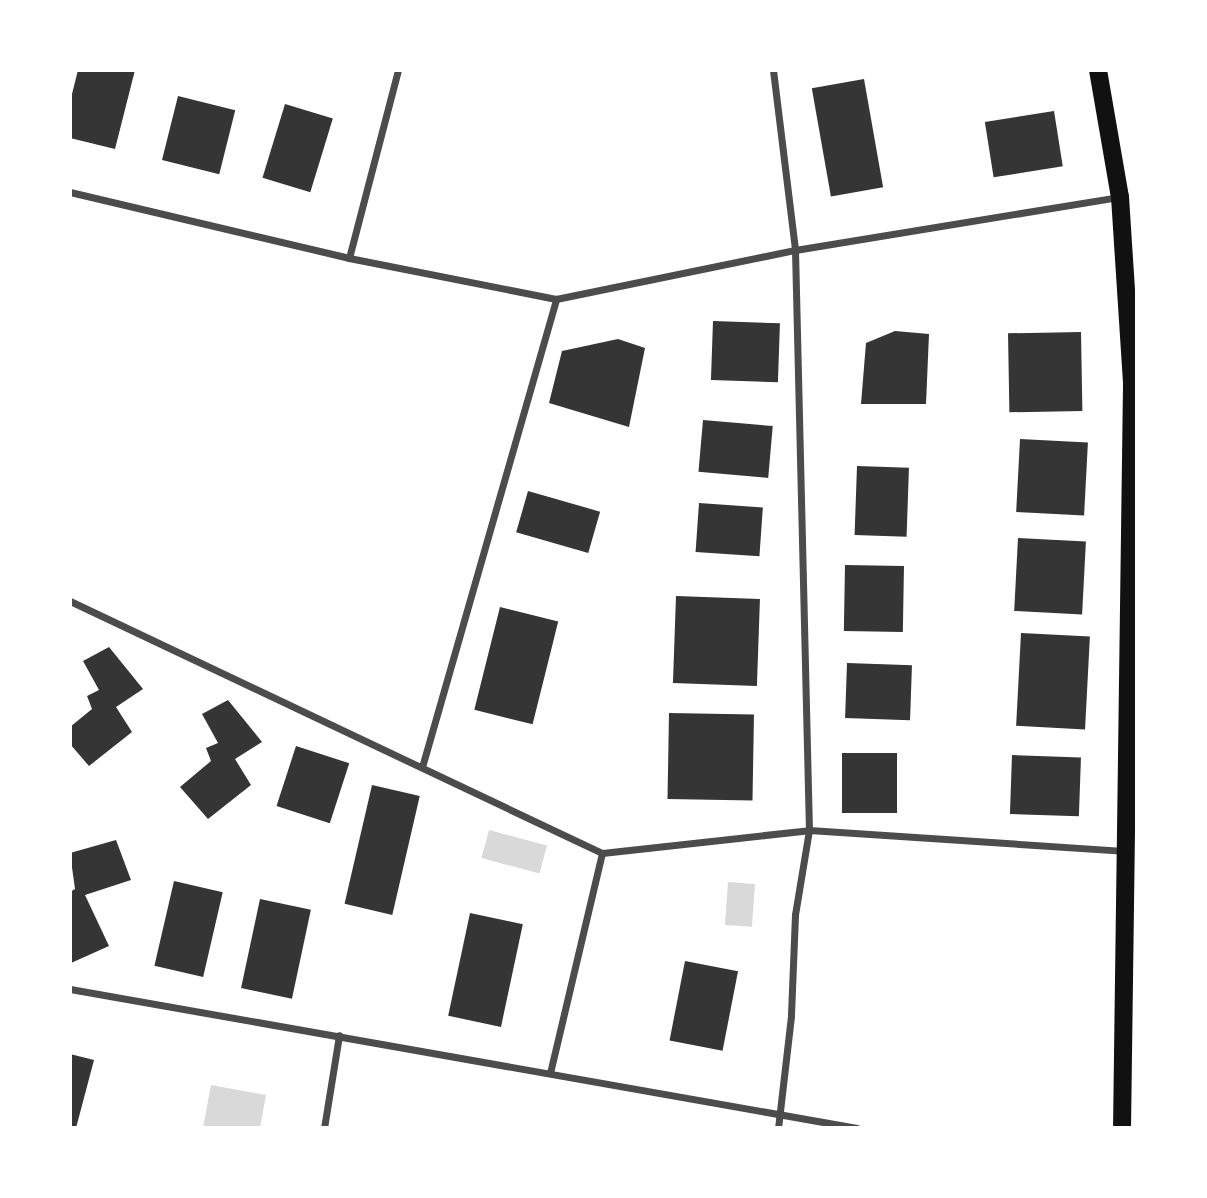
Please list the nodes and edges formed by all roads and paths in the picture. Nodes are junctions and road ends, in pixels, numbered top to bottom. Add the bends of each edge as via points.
1 (398, 70) edge
2 (773, 70) edge
3 (1098, 70) edge
4 (70, 192) edge
5 (1120, 197) junction
6 (795, 250) junction
7 (349, 258) junction
8 (556, 299) junction
9 (70, 601) edge
10 (422, 766) junction
11 (809, 830) junction
12 (1123, 852) junction
13 (603, 853) junction
14 (70, 989) edge
15 (339, 1035) junction
16 (550, 1073) junction
17 (780, 1114) junction
18 (324, 1128) edge
19 (778, 1128) edge
20 (857, 1128) edge
21 (1122, 1128) edge

1 - 7 street
2 - 6 street
3 - 5 main road
4 - 7 street
5 - 6 street
5 - 12 main road via 1132,385
6 - 8 street
6 - 11 street
7 - 8 street
8 - 10 street
9 - 10 street
10 - 13 street
11 - 12 street
11 - 13 street
11 - 17 street via 795,915
12 - 21 main road
13 - 16 street
14 - 15 street
15 - 16 street
15 - 18 street
16 - 17 street
17 - 19 street
17 - 20 street

